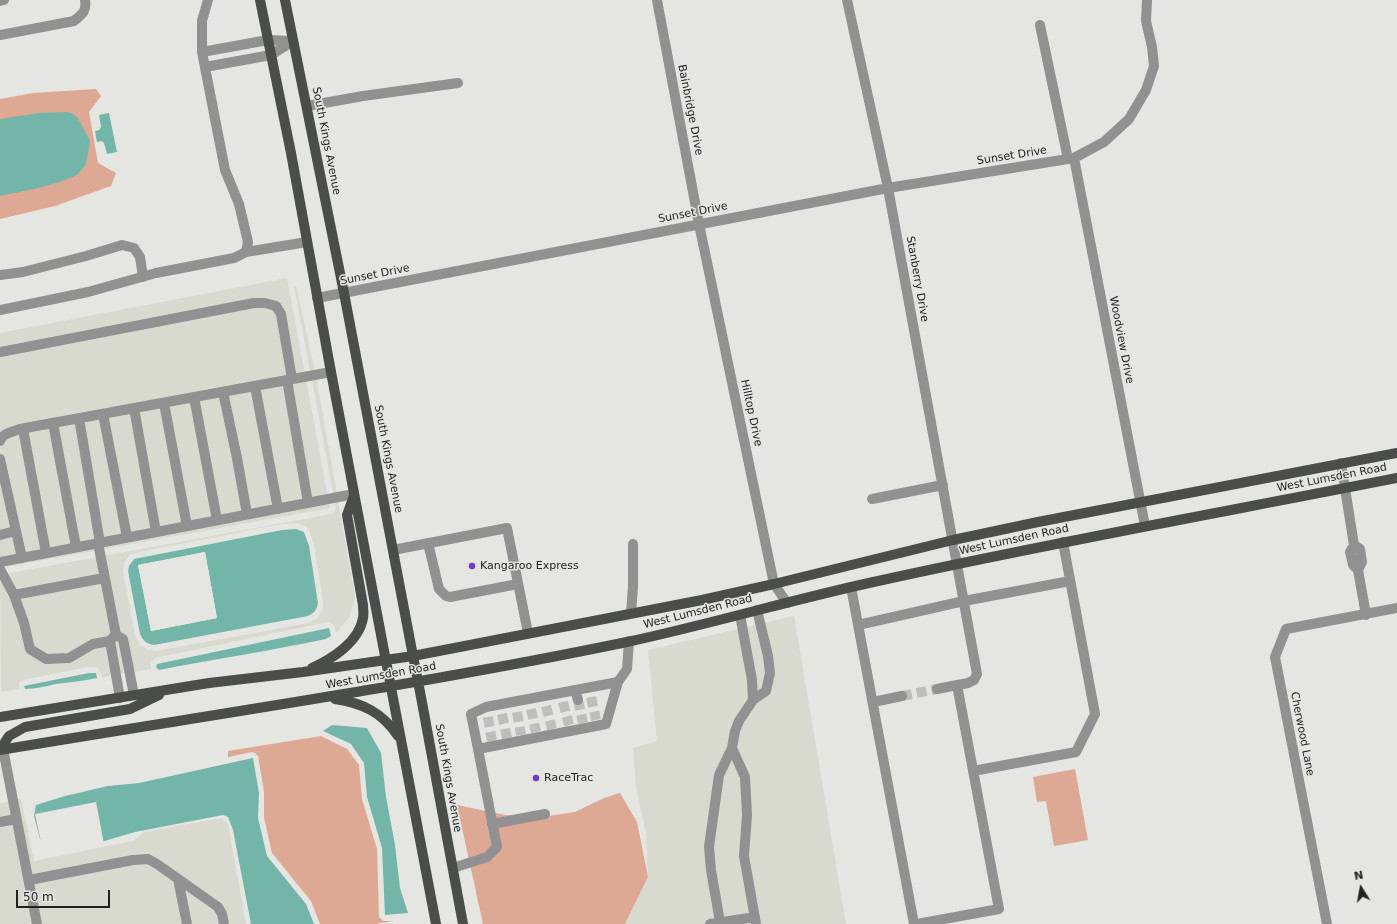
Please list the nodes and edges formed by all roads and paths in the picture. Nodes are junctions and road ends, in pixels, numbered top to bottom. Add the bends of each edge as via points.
1 (4, 0) edge
2 (85, 0) edge
3 (208, 0) edge
4 (260, 0) edge
5 (285, 0) edge
6 (657, 0) edge
7 (847, 0) edge
8 (1147, 0) edge
9 (0, 1) edge
10 (1040, 25) dead end
11 (0, 35) edge
12 (268, 40) junction
13 (293, 41) junction
14 (202, 52) junction
15 (271, 55) junction
16 (205, 67) junction
17 (458, 83) dead end
18 (307, 106) junction
19 (1071, 158) junction
20 (888, 188) junction
21 (699, 224) junction
22 (307, 242) junction
23 (246, 252) junction
24 (0, 275) edge
25 (143, 277) junction
26 (344, 293) junction
27 (317, 298) junction
28 (0, 310) edge
29 (0, 352) edge
30 (331, 372) junction
31 (290, 380) junction
32 (255, 386) junction
33 (223, 392) junction
34 (194, 397) junction
35 (164, 403) junction
36 (134, 408) junction
37 (103, 414) junction
38 (79, 418) junction
39 (53, 423) junction
40 (23, 429) junction
41 (0, 441) edge
42 (1397, 453) edge
43 (0, 458) edge
44 (1341, 464) junction
45 (1397, 478) edge
46 (943, 486) junction
47 (1345, 488) junction
48 (354, 494) junction
49 (872, 499) dead end
50 (308, 503) junction
51 (1140, 503) junction
52 (278, 509) junction
53 (247, 514) junction
54 (217, 520) junction
55 (186, 526) junction
56 (1145, 526) junction
57 (16, 531) junction
58 (156, 532) junction
59 (0, 535) edge
60 (127, 538) junction
61 (953, 540) junction
62 (1063, 542) junction
63 (99, 543) junction
64 (428, 543) junction
65 (633, 544) dead end
66 (76, 547) junction
67 (393, 550) junction
68 (46, 553) junction
69 (22, 558) junction
70 (0, 562) edge
71 (958, 564) junction
72 (0, 569) edge
73 (104, 578) junction
74 (1070, 581) junction
75 (518, 584) junction
76 (774, 584) junction
77 (851, 587) junction
78 (14, 595) junction
79 (964, 601) junction
80 (787, 603) junction
81 (1397, 608) edge
82 (757, 610) junction
83 (631, 613) junction
84 (740, 615) junction
85 (1366, 615) junction
86 (858, 625) junction
87 (528, 633) junction
88 (113, 638) junction
89 (629, 641) junction
90 (413, 656) junction
91 (386, 660) junction
92 (303, 672) junction
93 (418, 682) junction
94 (618, 682) junction
95 (957, 685) junction
96 (391, 687) junction
97 (938, 689) tunnel mouth
98 (170, 690) junction
99 (134, 696) junction
100 (902, 696) tunnel mouth
101 (120, 698) junction
102 (325, 698) junction
103 (753, 700) junction
104 (873, 702) junction
105 (486, 707) junction
106 (0, 717) edge
107 (488, 717) tunnel mouth
108 (401, 740) junction
109 (732, 748) junction
110 (478, 749) junction
111 (1, 750) edge
112 (973, 771) junction
113 (545, 814) dead end
114 (16, 819) junction
115 (0, 822) edge
116 (492, 824) junction
117 (453, 868) junction
118 (178, 879) junction
119 (29, 880) junction
120 (756, 920) edge
121 (715, 923) edge
122 (37, 924) edge
123 (187, 924) edge
124 (224, 924) edge
125 (436, 924) edge
126 (463, 924) edge
127 (914, 924) edge
128 (917, 924) edge
129 (1327, 924) edge

1 - 9 street
2 - 11 street via 84,13 74,21
3 - 14 street via 202,21
4 - 12 main road
5 - 13 main road, South Kings Avenue
6 - 21 street, Bainbridge Drive
7 - 20 street, Stanberry Drive
8 - 19 street, Sunset Drive via 1146,20 1154,66 1146,90 1129,119 1104,142
10 - 19 street, Woodview Drive
12 - 13 street
12 - 14 street
12 - 15 main road
13 - 15 street
13 - 18 main road, South Kings Avenue
14 - 16 street
15 - 16 street
15 - 22 main road
16 - 23 street via 225,170 239,204 248,242
17 - 18 street
18 - 26 main road, South Kings Avenue
19 - 20 street, Sunset Drive
19 - 51 street, Woodview Drive
20 - 21 street, Sunset Drive
20 - 46 street, Stanberry Drive
21 - 26 street, Sunset Drive
21 - 76 street, Hilltop Drive
22 - 23 street
22 - 27 main road
23 - 25 street via 234,258
24 - 25 street via 86,256 122,245 134,248 140,256
25 - 28 street via 88,292
26 - 27 street, Sunset Drive
26 - 67 main road, South Kings Avenue
27 - 30 main road
29 - 31 street via 264,303 276,306 281,314
30 - 31 street
30 - 48 main road
31 - 32 street
31 - 50 street
32 - 33 street
32 - 52 street
33 - 34 street
33 - 53 street
34 - 35 street
34 - 54 street
35 - 36 street
35 - 55 street
36 - 37 street
36 - 58 street
37 - 38 street
37 - 60 street
38 - 39 street
38 - 63 street
39 - 40 street
39 - 66 street
40 - 41 street via 8,433
40 - 68 street
42 - 44 main road, West Lumsden Road
43 - 57 street
44 - 47 street
44 - 51 main road, West Lumsden Road
45 - 47 main road, West Lumsden Road
46 - 49 street
46 - 61 street, Stanberry Drive
47 - 56 main road, West Lumsden Road
47 - 85 street via 1354,545 1350,552 1353,565 1358,570
48 - 50 street
48 - 91 main road
48 - 92 main road via 348,515 364,605 363,619 359,630 340,652
50 - 52 street
51 - 56 street, Woodview Drive
51 - 61 main road, West Lumsden Road
52 - 53 street
53 - 54 street
54 - 55 street
55 - 58 street
56 - 62 main road, West Lumsden Road
57 - 59 street
57 - 69 street
58 - 60 street
60 - 63 street
61 - 71 street, Stanberry Drive
61 - 76 main road, West Lumsden Road
62 - 71 main road, West Lumsden Road
62 - 74 street
63 - 66 street
63 - 73 street
64 - 67 street
64 - 75 street via 439,589 446,596
64 - 75 street via 507,528
65 - 83 street
66 - 68 street
67 - 90 main road, South Kings Avenue
68 - 69 street
69 - 70 street
71 - 77 main road, West Lumsden Road
71 - 79 street, Stanberry Drive
72 - 78 street
73 - 78 street
73 - 88 street
74 - 79 street
74 - 112 street via 1095,714 1076,752
75 - 87 street
76 - 80 street, Hilltop Drive
76 - 83 main road, West Lumsden Road
77 - 80 main road, West Lumsden Road
77 - 86 street
78 - 88 street via 25,625 30,649 46,659 68,658 93,644
79 - 86 street
79 - 95 street, Stanberry Drive via 977,674 974,680
80 - 82 main road, West Lumsden Road
81 - 85 street
82 - 84 main road, West Lumsden Road
82 - 103 street via 770,673 766,691
83 - 87 main road, West Lumsden Road
84 - 89 main road, West Lumsden Road
84 - 103 street via 752,680
85 - 129 street, Cherwood Lane via 1286,629 1275,658
86 - 104 street
87 - 90 main road, West Lumsden Road
88 - 99 street via 123,639
88 - 101 street
89 - 93 main road, West Lumsden Road
89 - 94 street via 627,669
90 - 91 main road, West Lumsden Road
90 - 93 main road, South Kings Avenue
91 - 92 main road, West Lumsden Road
91 - 96 main road
92 - 98 main road, West Lumsden Road
93 - 96 main road, West Lumsden Road
93 - 117 main road, South Kings Avenue
94 - 105 street via 590,692 530,704 501,709
94 - 110 street via 606,724 584,725 493,743
95 - 97 street, Stanberry Drive
95 - 112 street
96 - 102 main road, West Lumsden Road
96 - 108 main road
98 - 99 main road, West Lumsden Road
98 - 111 main road via 130,709 25,727 9,736
99 - 101 main road, West Lumsden Road
100 - 104 street
101 - 106 main road, West Lumsden Road
102 - 108 main road via 345,700 376,712
102 - 111 main road, West Lumsden Road
103 - 109 street via 737,726
104 - 127 street
105 - 107 street
105 - 110 street via 471,714
108 - 125 main road
109 - 120 street via 745,777 747,815 744,856
109 - 121 street via 719,775 709,846
110 - 116 street
111 - 114 street
112 - 128 street via 999,909
113 - 116 street
114 - 115 street
114 - 119 street
116 - 117 street via 497,847 487,857
117 - 126 main road, South Kings Avenue
118 - 119 street via 148,859
118 - 123 street
118 - 124 street via 218,907
119 - 122 street
120 - 121 street

